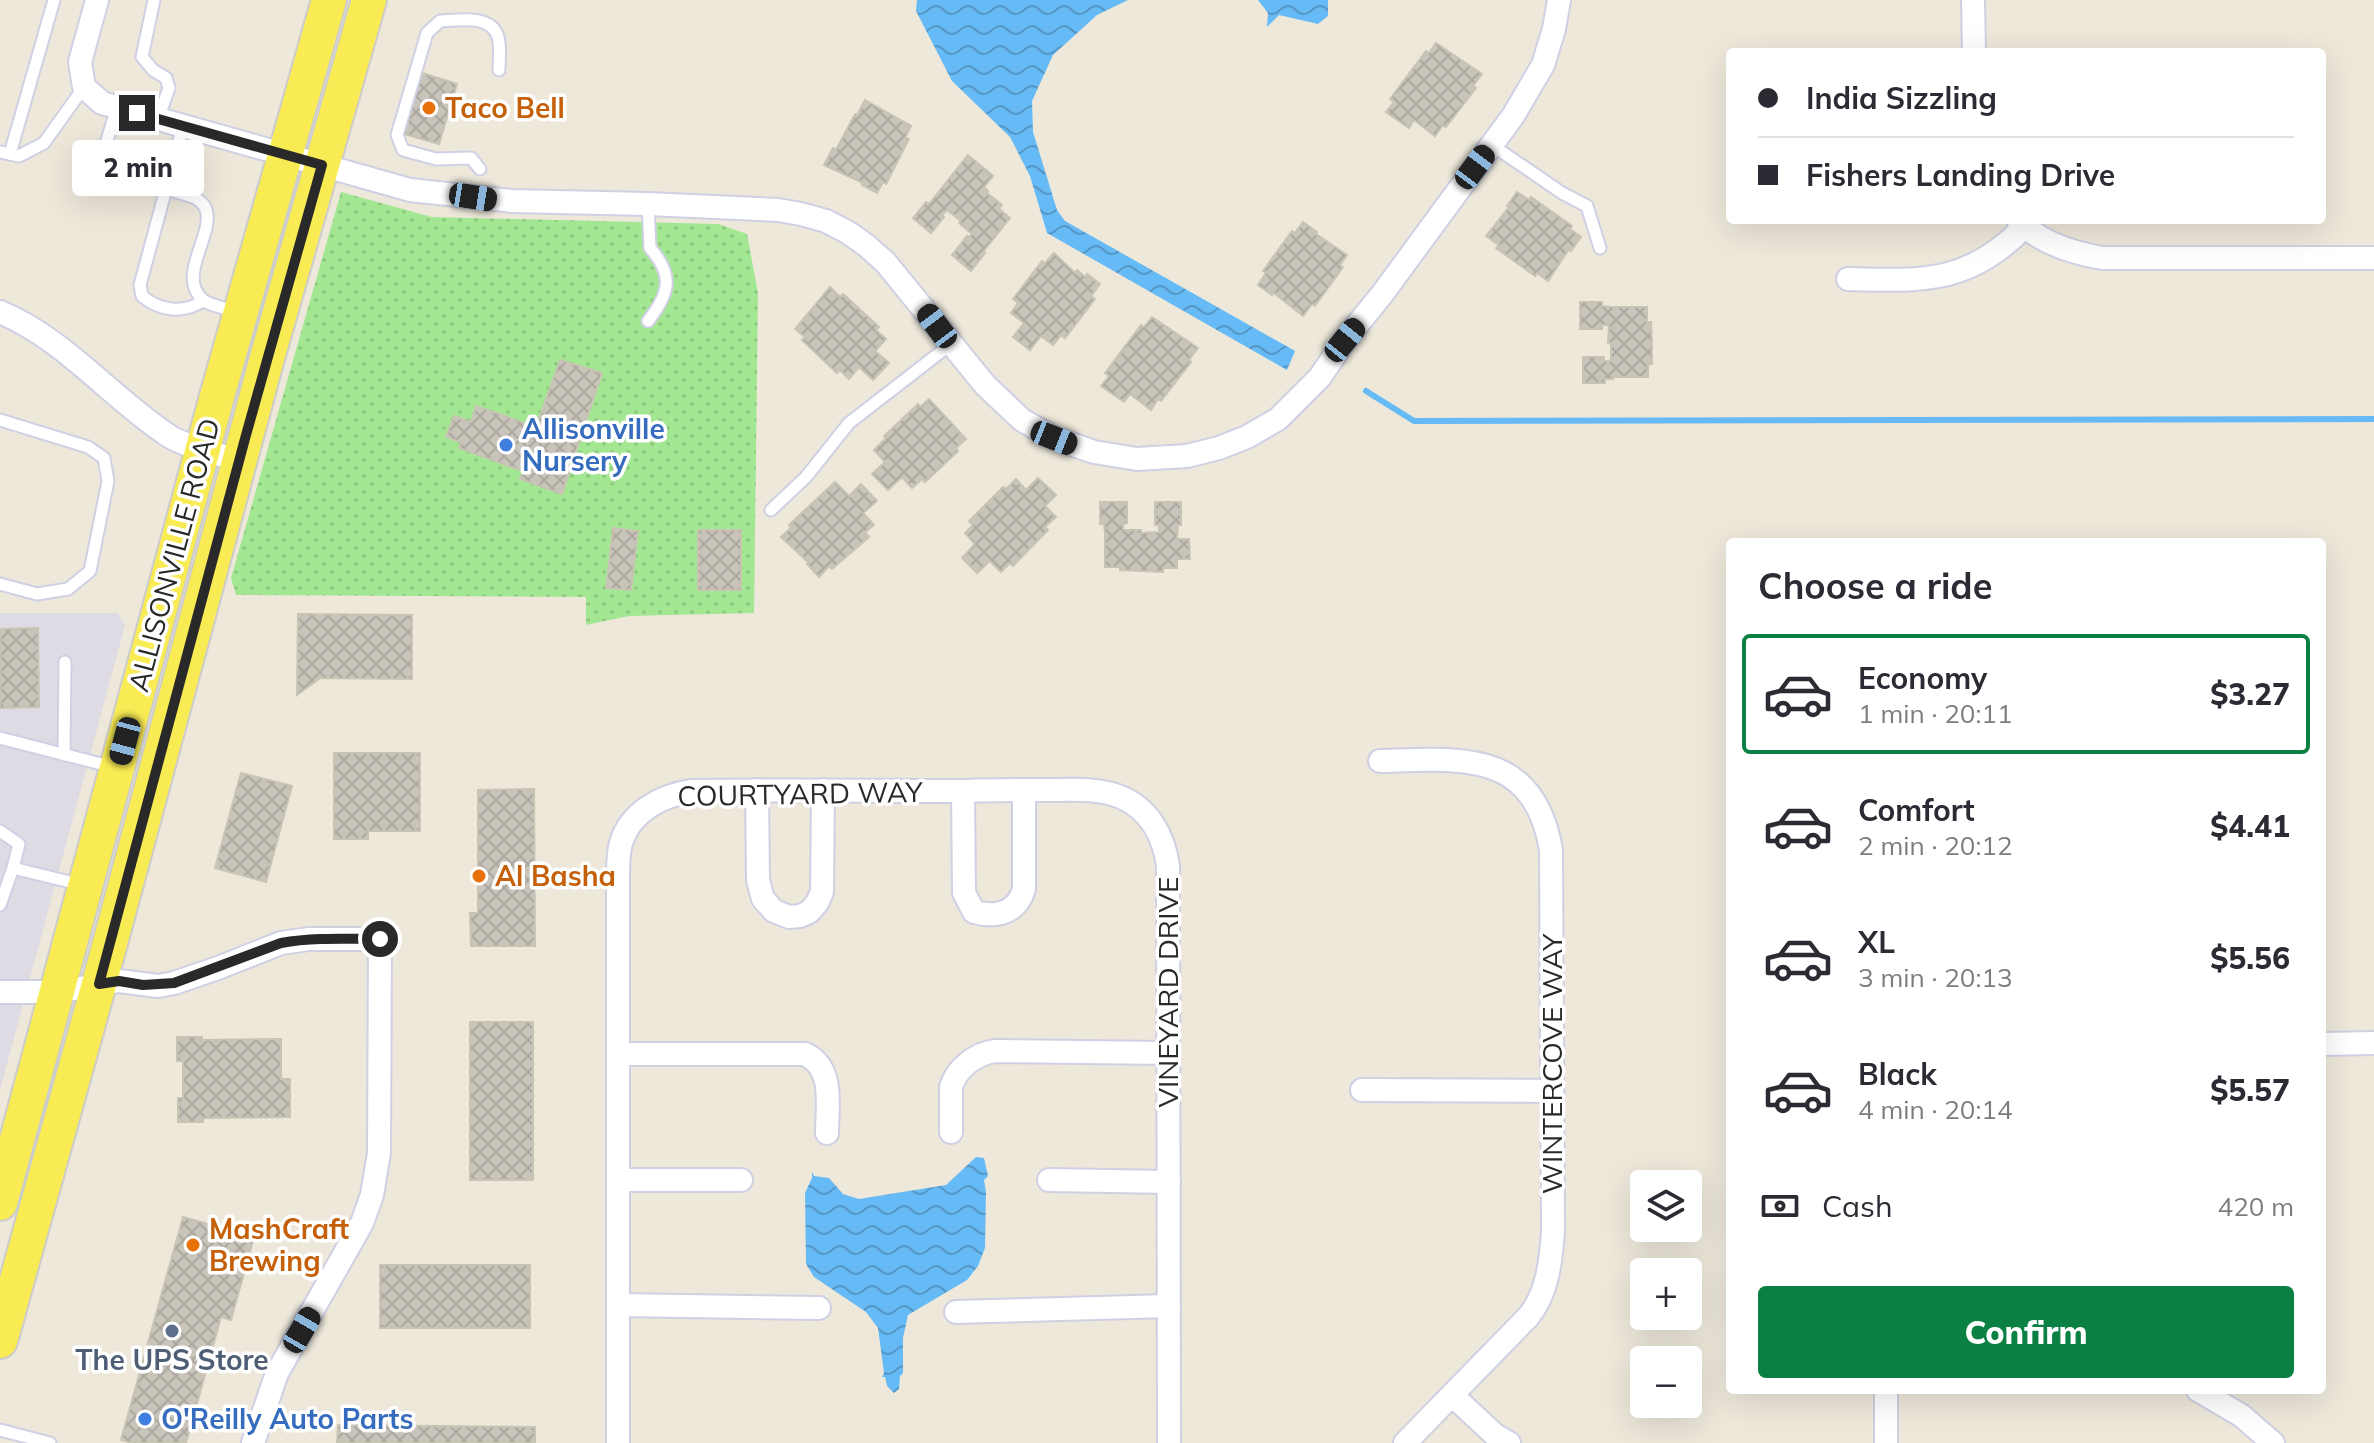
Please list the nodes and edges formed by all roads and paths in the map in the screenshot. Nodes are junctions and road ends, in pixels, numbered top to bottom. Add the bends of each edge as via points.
1 (54, 0) edge
2 (97, 0) edge
3 (154, 0) edge
4 (329, 0) edge
5 (369, 0) edge
6 (1559, 0) edge
7 (1973, 0) edge
8 (1974, 48) edge
9 (499, 70) dead end
10 (84, 87) junction
11 (117, 107) junction
12 (158, 119) junction
13 (183, 126) junction
14 (1492, 145) junction
15 (5, 153) edge
16 (304, 160) junction
17 (480, 169) dead end
18 (167, 188) junction
19 (648, 204) junction
20 (2020, 224) edge
21 (2022, 224) edge
22 (1600, 248) dead end
23 (2374, 258) edge
24 (1848, 279) dead end
25 (203, 301) junction
26 (0, 312) edge
27 (240, 313) junction
28 (648, 321) dead end
29 (951, 344) junction
30 (0, 420) edge
31 (203, 449) junction
32 (239, 461) junction
33 (771, 510) dead end
34 (0, 584) edge
35 (65, 662) dead end
36 (0, 738) edge
37 (64, 755) junction
38 (1380, 761) dead end
39 (117, 768) junction
40 (757, 790) junction
41 (823, 790) junction
42 (1024, 790) junction
43 (963, 791) junction
44 (1141, 810) joint
45 (0, 831) edge
46 (13, 868) junction
47 (86, 886) junction
48 (0, 905) edge
49 (79, 988) junction
50 (0, 992) edge
51 (2374, 1043) edge
52 (2326, 1044) edge
53 (1169, 1053) junction
54 (618, 1054) junction
55 (1362, 1090) dead end
56 (1552, 1091) junction
57 (951, 1132) dead end
58 (827, 1133) dead end
59 (618, 1180) junction
60 (741, 1180) dead end
61 (1049, 1180) dead end
62 (1169, 1182) junction
63 (0, 1203) edge
64 (5, 1305) edge
65 (618, 1305) junction
66 (1169, 1306) junction
67 (819, 1308) dead end
68 (956, 1312) dead end
69 (0, 1341) edge
70 (1886, 1394) edge
71 (2205, 1394) edge
72 (1453, 1396) junction
73 (0, 1430) edge
74 (50, 1443) edge
75 (253, 1443) edge
76 (618, 1443) edge
77 (1169, 1443) edge
78 (1405, 1443) edge
79 (1509, 1443) edge
80 (1886, 1443) edge
81 (2273, 1443) edge

1 - 15 lane
2 - 10 street via 80,62
3 - 12 lane via 142,57 166,78 169,88
4 - 16 main road, ALLISONVILLE ROAD
5 - 16 main road, ALLISONVILLE ROAD
6 - 14 street via 1543,65
7 - 8 street
9 - 17 lane via 498,37 490,24 440,21 427,33 397,135 403,150 436,159 471,158
10 - 11 street via 102,103
10 - 15 lane via 44,143 19,156
11 - 12 street
11 - 18 lane via 103,154 108,167
12 - 13 street
13 - 16 street
13 - 18 lane
14 - 22 lane via 1587,206
14 - 29 street via 1320,377 1278,419 1219,448 1137,459 1076,447 1022,420
16 - 19 street via 439,194
16 - 27 main road, ALLISONVILLE ROAD
16 - 32 main road, ALLISONVILLE ROAD
18 - 25 lane via 196,198 205,207 207,221 193,275
18 - 25 lane via 140,285 142,296 178,311
19 - 28 lane via 650,248 667,276 666,293
19 - 29 street via 778,210 826,221 886,263
20 - 24 street via 2009,243 1989,258 1947,275
21 - 23 street via 2072,251 2102,258
25 - 27 lane
26 - 31 street via 53,343 171,438
27 - 31 main road, ALLISONVILLE ROAD
29 - 33 lane via 849,423 806,477
30 - 34 lane via 88,447 104,458 108,481 90,571 68,589 37,594
31 - 32 street
31 - 39 main road, ALLISONVILLE ROAD
32 - 49 main road, ALLISONVILLE ROAD
35 - 37 lane
36 - 37 lane
37 - 39 lane
38 - 56 street, WINTERCOVE WAY via 1460,760 1493,767 1519,783 1542,814 1551,850
39 - 47 main road, ALLISONVILLE ROAD
40 - 41 street, COURTYARD WAY
40 - 41 street via 759,891 767,906 789,917 809,912 822,892
40 - 54 street, COURTYARD WAY via 666,797 647,808 625,833 618,875
41 - 43 street, COURTYARD WAY
42 - 43 street, COURTYARD WAY
42 - 43 street via 1024,889 1014,908 994,915 974,912 964,893
42 - 44 street, COURTYARD WAY via 1101,792
44 - 53 street, VINEYARD DRIVE via 1156,827 1168,866
45 - 46 lane via 19,844
46 - 47 lane
46 - 48 lane
47 - 49 main road, ALLISONVILLE ROAD
49 - 50 street
49 - 63 main road, ALLISONVILLE ROAD
49 - 64 main road, ALLISONVILLE ROAD
49 - 75 street via 119,981 174,983 281,943 380,939 379,1153 372,1195 362,1223 277,1373
51 - 52 street
53 - 57 street via 982,1055 953,1081
53 - 62 street, VINEYARD DRIVE
54 - 58 street via 805,1054 825,1073
54 - 59 street, COURTYARD WAY
55 - 56 street
56 - 72 street, WINTERCOVE WAY via 1553,1230 1542,1292 1528,1317
59 - 60 street
59 - 65 street, COURTYARD WAY
61 - 62 street
62 - 66 street, VINEYARD DRIVE
64 - 69 main road, ALLISONVILLE ROAD
65 - 67 street
65 - 76 street, COURTYARD WAY
66 - 68 street
66 - 77 street, VINEYARD DRIVE
70 - 80 street
71 - 81 street
72 - 78 street, WINTERCOVE WAY
72 - 79 street
73 - 74 lane

